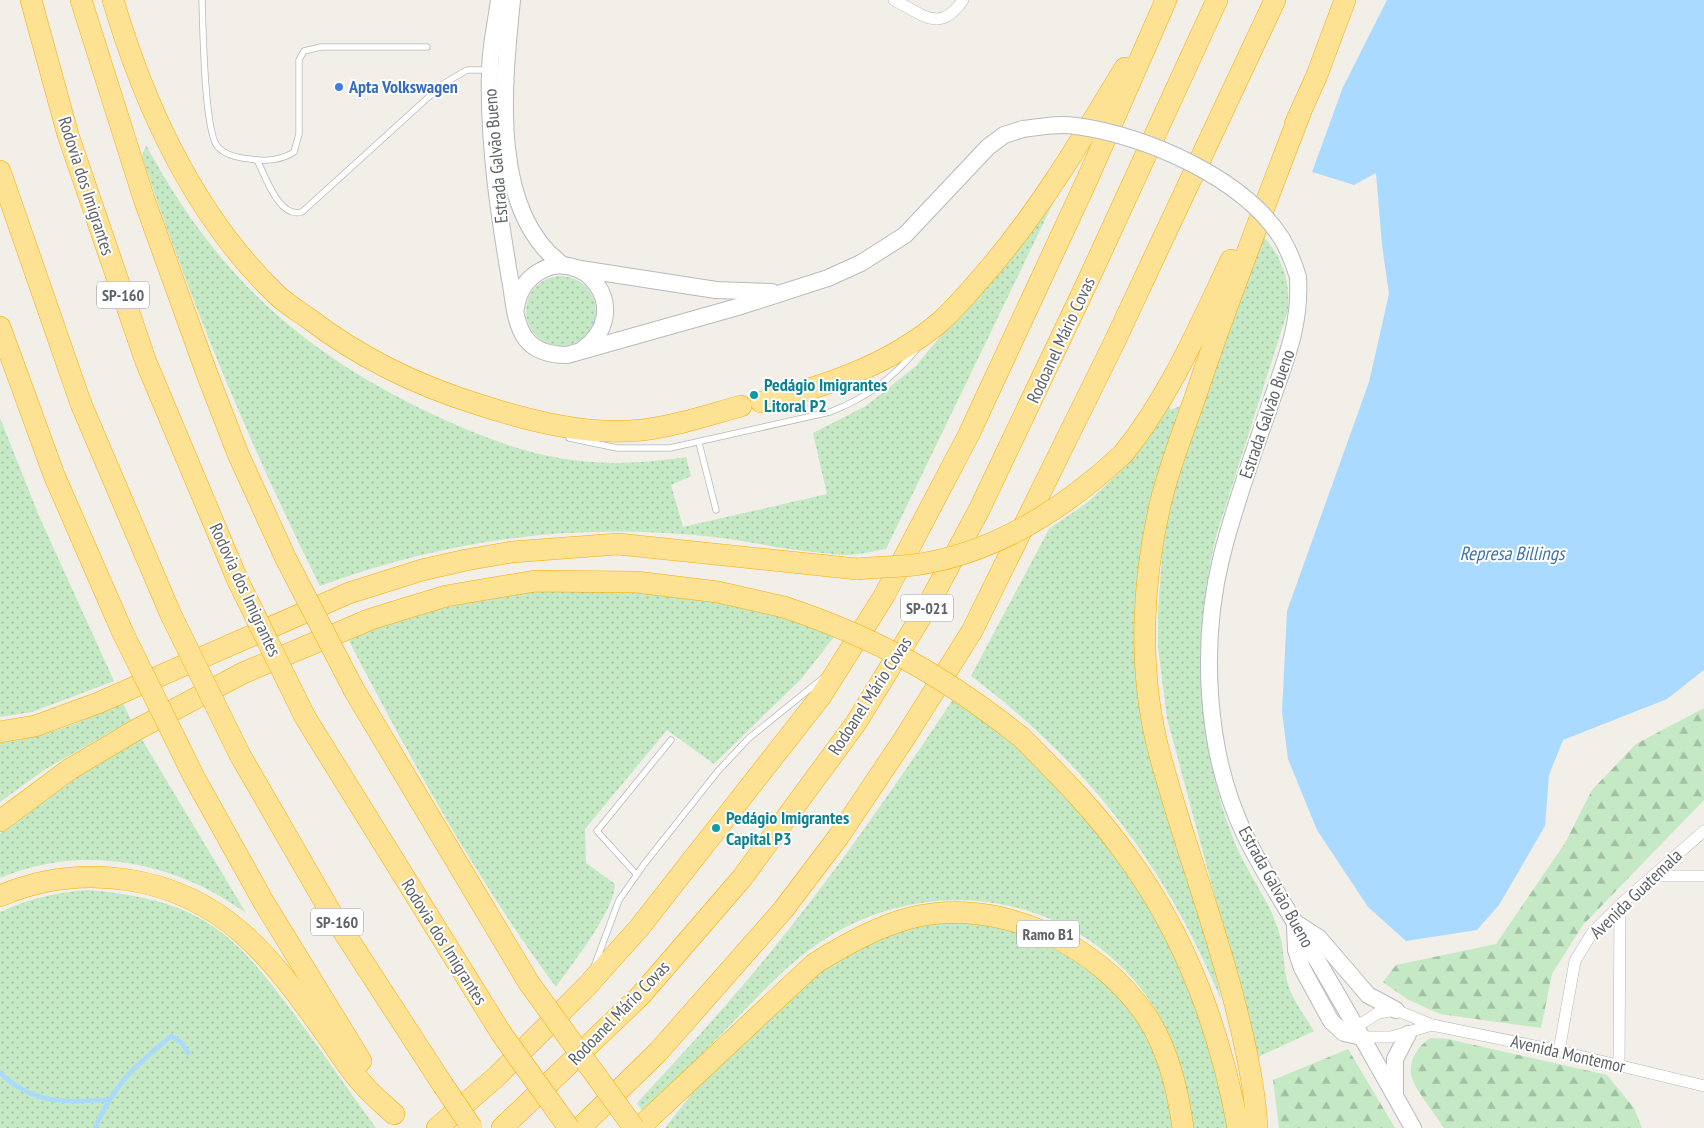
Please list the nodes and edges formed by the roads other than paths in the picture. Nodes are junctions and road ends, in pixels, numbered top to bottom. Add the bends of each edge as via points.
1 (31, 0) edge
2 (82, 0) edge
3 (113, 0) edge
4 (202, 0) edge
5 (499, 0) edge
6 (512, 0) edge
7 (894, 0) edge
8 (963, 0) edge
9 (1217, 0) edge
10 (1275, 0) edge
11 (1345, 0) edge
12 (1164, 4) edge
13 (427, 47) dead end
14 (498, 72) junction
15 (1301, 111) junction
16 (257, 160) junction
17 (0, 171) edge
18 (569, 267) junction
19 (785, 292) junction
20 (516, 312) junction
21 (940, 322) junction
22 (0, 327) edge
23 (581, 351) junction
24 (501, 412) junction
25 (546, 431) dead end
26 (565, 437) dead end
27 (699, 443) junction
28 (716, 510) dead end
29 (841, 664) junction
30 (0, 732) edge
31 (671, 740) dead end
32 (0, 821) edge
33 (1704, 831) edge
34 (636, 874) junction
35 (1654, 876) junction
36 (1704, 876) edge
37 (0, 896) edge
38 (1620, 905) junction
39 (1295, 922) junction
40 (587, 986) junction
41 (1396, 1010) junction
42 (1432, 1025) junction
43 (1359, 1032) junction
44 (1408, 1034) junction
45 (1559, 1051) junction
46 (1619, 1066) junction
47 (1704, 1086) edge
48 (1395, 1095) junction
49 (398, 1121) edge
50 (437, 1128) edge
51 (472, 1128) edge
52 (502, 1128) edge
53 (568, 1128) edge
54 (580, 1128) edge
55 (634, 1128) edge
56 (640, 1128) edge
57 (1183, 1128) edge
58 (1238, 1128) edge
59 (1256, 1128) edge
60 (1414, 1128) edge

1 - 53 highway, Rodovia dos Imigrantes / SP-160, bridge via 68,135 146,362 238,581 305,717 500,1034
2 - 55 highway, bridge via 144,199 194,337 238,454 286,559 354,690 529,983
3 - 24 highway via 147,97 194,191 233,246 278,296 330,335 378,364 444,394
4 - 16 lane via 210,126 214,139 217,147 227,154
5 - 14 main road, Estrada Galvão Bueno
6 - 14 main road, Estrada Galvão Bueno
7 - 8 street via 941,20 948,18
9 - 52 highway, Rodoanel Mário Covas / SP-021 via 979,510 927,607 856,723 742,878 641,995
10 - 54 highway, SP-021 via 1109,354 972,631 839,836 783,910 658,1052
11 - 15 highway
12 - 21 highway via 1061,173 1017,236
12 - 29 highway via 1087,180 969,434 884,596
13 - 16 lane via 321,47 304,51 299,60 297,147 283,158
14 - 16 lane via 467,70 443,84 302,212 286,210
14 - 18 main road, Estrada Galvão Bueno via 518,202 526,223 548,254
14 - 20 main road, Estrada Galvão Bueno via 491,117 499,200
15 - 30 highway, bridge via 1183,360 1151,416 1123,454 1092,483 1060,507 1017,532 952,557 914,565 857,569 618,544 531,550 466,560 349,593 90,706 35,726
15 - 59 highway via 1219,329 1162,498 1146,586 1150,704 1158,747 1226,970 1247,1053
17 - 51 highway, SP-160, bridge via 82,404 171,615 240,755 330,910
18 - 19 main road, Estrada Galvão Bueno via 716,290
18 - 20 main road, Estrada Galvão Bueno via 542,270 531,278 522,288
18 - 23 main road, Estrada Galvão Bueno via 592,278 606,303 602,331
19 - 23 main road, Estrada Galvão Bueno
19 - 39 main road, Estrada Galvão Bueno, bridge via 828,278 883,251 922,219 988,146 1004,135 1055,124 1135,140 1187,161 1223,182 1272,226 1290,255 1298,278 1299,311 1291,346 1222,554 1212,603 1209,662 1212,713 1223,773 1233,804 1259,863
20 - 23 main road, Estrada Galvão Bueno via 527,341 539,350 552,355
21 - 24 highway via 904,347 826,385 676,424 606,431 574,428
21 - 27 lane via 897,372 855,402 830,412
22 - 49 highway, bridge via 54,475 122,631 194,777 263,901
24 - 25 lane
26 - 27 lane via 618,448 670,448
27 - 28 lane
29 - 34 lane via 729,758
29 - 40 highway via 797,730 639,928
31 - 34 lane via 597,831
32 - 58 highway, bridge via 136,730 243,673 371,619 446,596 535,581 636,582 718,592 784,607 892,650 954,686 1021,737 1087,805 1124,852 1174,933 1216,1036
33 - 35 street, Avenida Guatemala
34 - 40 lane via 614,910
35 - 36 street
35 - 38 street, Avenida Guatemala
37 - 49 highway via 26,885 88,876 152,884 193,898 216,911 235,925 278,969 360,1081
38 - 45 street, Avenida Guatemala via 1592,933 1575,961
38 - 46 street
39 - 41 main road via 1319,938 1368,994
39 - 43 main road via 1298,957 1323,1007 1341,1030
40 - 50 highway via 496,1077
41 - 42 street, Avenida Montemor
41 - 43 street via 1378,1013
42 - 44 street
42 - 45 street, Avenida Montemor
43 - 44 street via 1385,1038
43 - 48 main road
44 - 48 main road via 1395,1059
45 - 46 street, Avenida Montemor
46 - 47 street, Avenida Montemor
48 - 60 main road
56 - 57 highway, Ramo B1 via 814,964 893,923 969,913 1000,918 1054,936 1100,966 1124,990 1147,1018 1157,1037 1180,1104

